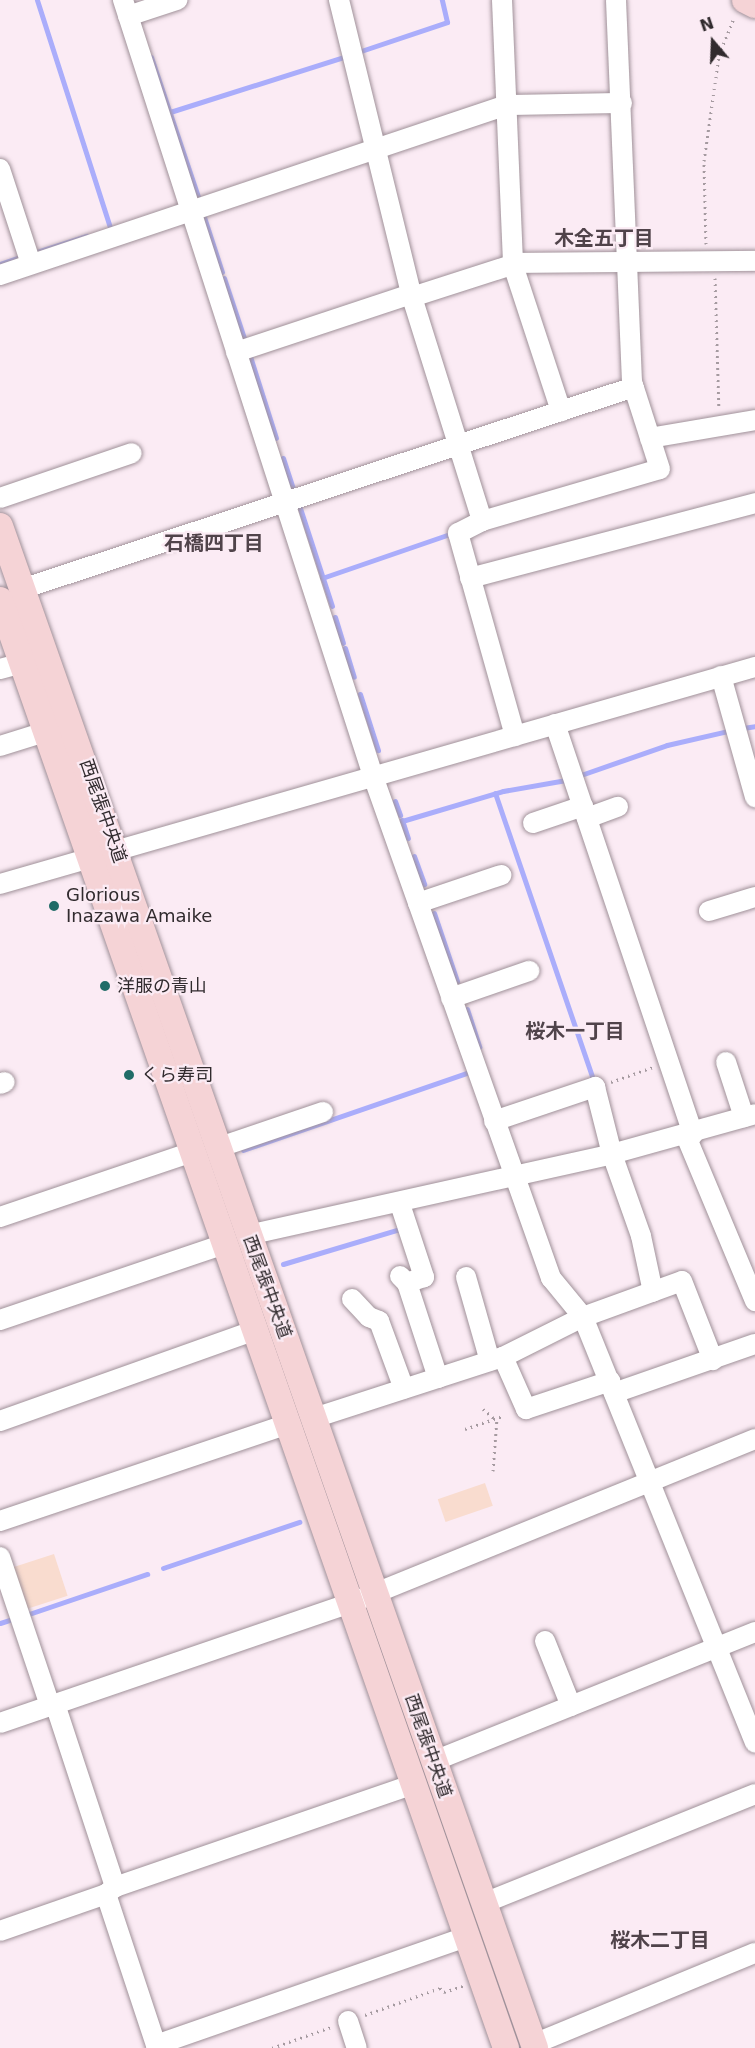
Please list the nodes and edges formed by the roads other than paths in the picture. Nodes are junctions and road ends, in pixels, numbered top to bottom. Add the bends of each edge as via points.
1 (177, 0) edge
2 (339, 0) edge
3 (502, 0) edge
4 (616, 0) edge
5 (125, 8) edge
6 (622, 103) junction
7 (507, 105) junction
8 (375, 149) junction
9 (0, 169) edge
10 (190, 211) junction
11 (628, 261) junction
12 (755, 261) edge
13 (31, 264) junction
14 (513, 265) junction
15 (0, 274) edge
16 (411, 295) junction
17 (236, 352) junction
18 (634, 387) junction
19 (561, 411) junction
20 (755, 420) edge
21 (650, 438) junction
22 (459, 445) junction
23 (132, 453) dead end
24 (0, 498) edge
25 (285, 502) junction
26 (755, 503) edge
27 (482, 521) junction
28 (0, 526) edge
29 (470, 578) junction
30 (11, 594) edge
31 (11, 666) edge
32 (755, 667) edge
33 (721, 676) junction
34 (555, 724) junction
35 (45, 732) junction
36 (514, 736) junction
37 (0, 746) edge
38 (373, 776) junction
39 (755, 797) edge
40 (618, 807) dead end
41 (585, 812) junction
42 (533, 823) dead end
43 (116, 849) junction
44 (89, 858) junction
45 (501, 875) dead end
46 (0, 884) edge
47 (755, 897) edge
48 (418, 903) junction
49 (709, 911) dead end
50 (529, 971) dead end
51 (451, 998) junction
52 (726, 1062) dead end
53 (323, 1112) dead end
54 (749, 1116) edge
55 (494, 1121) junction
56 (689, 1135) junction
57 (205, 1150) junction
58 (612, 1154) junction
59 (514, 1177) junction
60 (400, 1204) junction
61 (0, 1216) edge
62 (248, 1235) junction
63 (225, 1244) junction
64 (466, 1277) dead end
65 (653, 1292) junction
66 (352, 1299) dead end
67 (755, 1301) edge
68 (583, 1317) junction
69 (0, 1320) edge
70 (255, 1330) junction
71 (755, 1344) edge
72 (497, 1359) junction
73 (712, 1360) junction
74 (438, 1378) junction
75 (612, 1387) junction
76 (404, 1389) junction
77 (314, 1419) junction
78 (0, 1421) edge
79 (288, 1424) junction
80 (755, 1439) edge
81 (649, 1481) junction
82 (0, 1521) edge
83 (0, 1557) edge
84 (375, 1594) junction
85 (351, 1604) junction
86 (755, 1632) edge
87 (545, 1641) dead end
88 (716, 1647) junction
89 (52, 1705) junction
90 (571, 1706) junction
91 (0, 1723) edge
92 (755, 1743) edge
93 (434, 1761) junction
94 (414, 1784) junction
95 (755, 1794) edge
96 (110, 1891) junction
97 (484, 1903) junction
98 (0, 1931) edge
99 (467, 1937) junction
100 (755, 1953) edge
101 (348, 2020) road end
102 (534, 2046) edge
103 (357, 2048) edge
104 (506, 2048) edge

1 - 5 street
2 - 8 street
3 - 7 street
4 - 6 street
5 - 10 street
6 - 7 street
6 - 11 street
7 - 8 street
7 - 14 street
8 - 10 street
8 - 16 street
9 - 13 street
10 - 13 street
10 - 17 street
11 - 12 street
11 - 14 street
11 - 18 street
13 - 15 street
14 - 16 street
14 - 19 street
16 - 17 street
16 - 22 street
17 - 25 street
18 - 19 street
18 - 21 street
19 - 22 street
20 - 21 street
21 - 27 street via 660,469
22 - 25 street
22 - 27 street
23 - 24 street
25 - 30 street
25 - 38 street
26 - 29 street
27 - 29 street via 458,533
28 - 30 main road, 西尾張中央道
29 - 36 street
30 - 31 main road, 西尾張中央道
30 - 43 main road, 西尾張中央道
31 - 35 main road, 西尾張中央道
32 - 33 street
33 - 34 street
33 - 39 street
34 - 36 street
34 - 41 street
35 - 37 street
35 - 44 main road, 西尾張中央道
36 - 38 street
38 - 43 street
38 - 48 street
40 - 41 street
41 - 42 street
41 - 56 street via 669,1061
43 - 44 street
43 - 57 main road, 西尾張中央道
44 - 46 street
44 - 57 main road, 西尾張中央道
45 - 48 street
47 - 49 street
48 - 51 street
50 - 51 street
51 - 55 street
52 - 54 street
53 - 57 street
54 - 56 street
55 - 58 street via 595,1087
55 - 59 street
56 - 58 street
56 - 67 street
57 - 61 street
57 - 62 main road, 西尾張中央道
57 - 63 main road, 西尾張中央道
58 - 59 street
58 - 65 street via 641,1236
59 - 60 street
59 - 68 street via 551,1278
60 - 62 street
60 - 74 street via 424,1277 404,1280
62 - 77 main road, 西尾張中央道
63 - 69 street
63 - 70 main road, 西尾張中央道
64 - 72 street
65 - 68 street
65 - 73 street via 682,1281
66 - 76 street via 369,1317 379,1321
68 - 72 street
68 - 75 street
70 - 78 street
70 - 79 main road, 西尾張中央道
71 - 73 street
72 - 74 street
72 - 75 street via 526,1409
73 - 75 street
74 - 76 street
75 - 81 street
76 - 77 street
77 - 84 main road, 西尾張中央道
79 - 82 street
79 - 85 main road, 西尾張中央道
80 - 81 street
81 - 84 street
81 - 88 street
83 - 89 street
84 - 85 street
84 - 93 main road, 西尾張中央道
85 - 89 street
85 - 94 main road, 西尾張中央道
86 - 88 street
87 - 90 street
88 - 90 street
88 - 92 street
89 - 91 street
89 - 96 street
90 - 93 street
93 - 97 main road, 西尾張中央道
94 - 96 street
94 - 99 main road, 西尾張中央道
95 - 97 street
96 - 98 street
96 - 99 street via 156,2045
97 - 102 main road, 西尾張中央道
99 - 104 main road, 西尾張中央道
100 - 102 street
101 - 103 street

